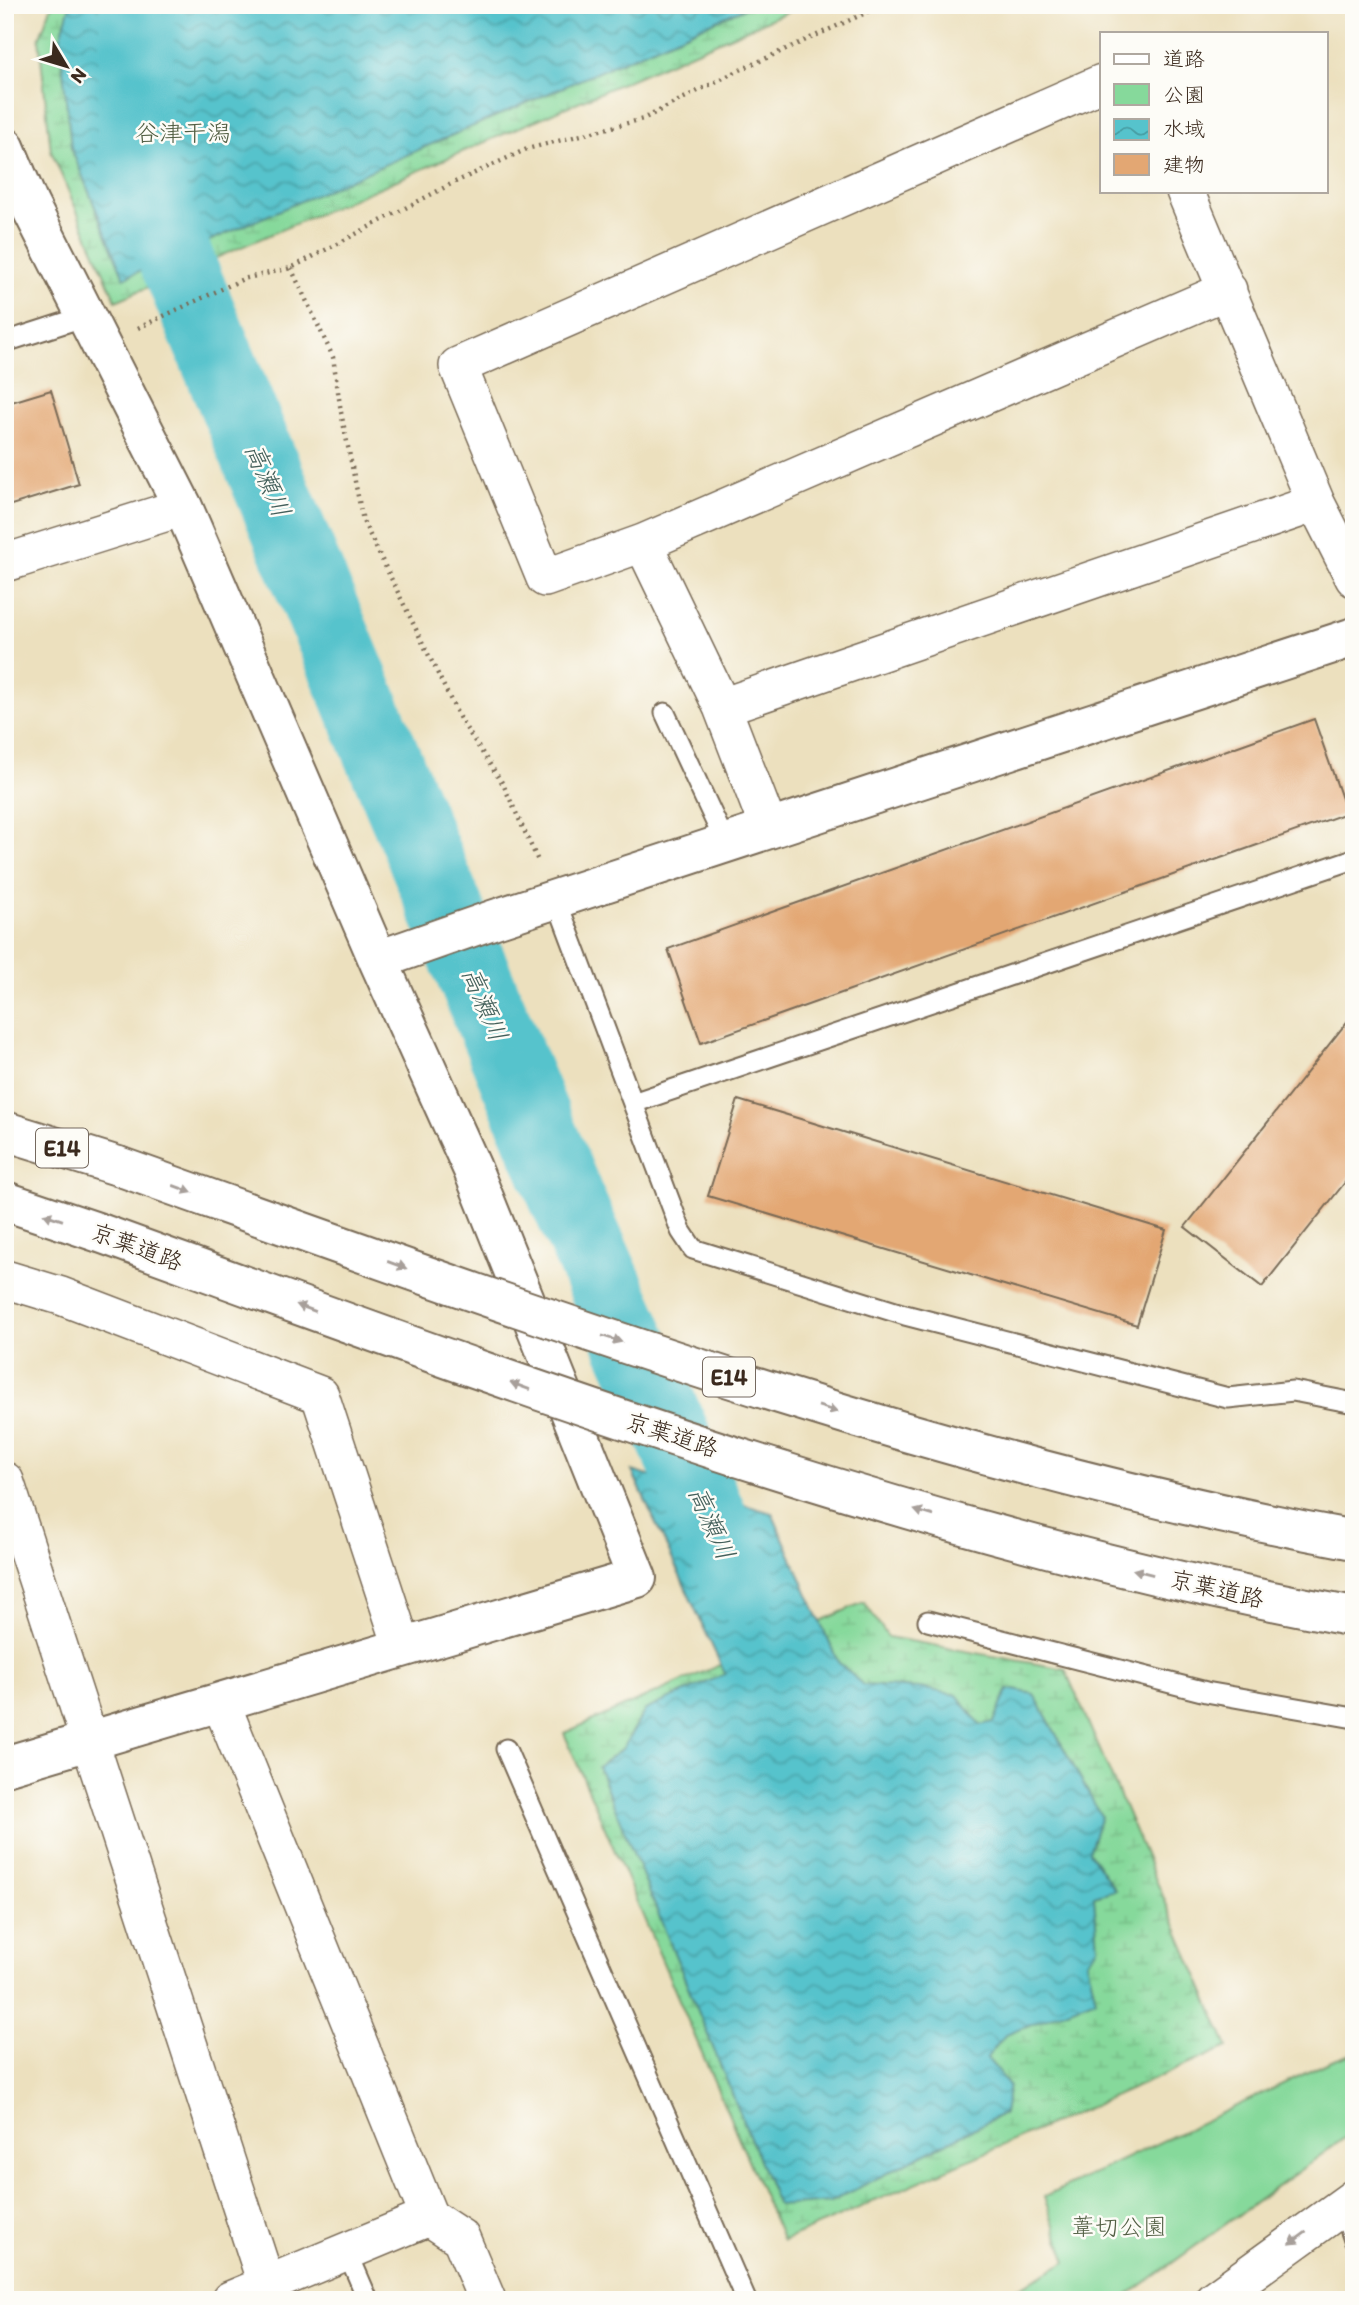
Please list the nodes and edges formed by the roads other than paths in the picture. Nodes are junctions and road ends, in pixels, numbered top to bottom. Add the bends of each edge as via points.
1 (1100, 84) edge
2 (5, 147) edge
3 (1185, 192) edge
4 (1228, 290) junction
5 (86, 316) junction
6 (5, 342) edge
7 (1316, 503) junction
8 (183, 507) junction
9 (643, 543) junction
10 (5, 563) edge
11 (1354, 578) edge
12 (1354, 637) edge
13 (722, 706) junction
14 (665, 713) dead end
15 (769, 829) junction
16 (726, 844) junction
17 (1354, 859) edge
18 (556, 899) junction
19 (390, 956) junction
20 (633, 1103) junction
21 (5, 1131) edge
22 (5, 1201) edge
23 (5, 1279) edge
24 (1354, 1403) edge
25 (5, 1481) edge
26 (1354, 1540) edge
27 (1354, 1617) edge
28 (928, 1621) dead end
29 (402, 1646) junction
30 (221, 1703) junction
31 (1354, 1718) edge
32 (90, 1739) junction
33 (506, 1749) dead end
34 (5, 1766) edge
35 (1348, 2202) edge
36 (429, 2217) junction
37 (1354, 2241) edge
38 (346, 2250) junction
39 (266, 2283) junction
40 (230, 2300) edge
41 (368, 2300) edge
42 (487, 2300) edge
43 (746, 2300) edge
44 (1213, 2300) edge

1 - 9 street via 458,366 545,578
2 - 5 main road
3 - 4 street
4 - 7 street
4 - 9 street
5 - 6 lane
5 - 8 main road
7 - 11 street
7 - 13 street
8 - 10 street
8 - 19 main road
9 - 13 street
12 - 15 main road
13 - 15 street
14 - 16 lane
15 - 16 main road
16 - 18 main road
17 - 20 lane
18 - 19 main road
18 - 20 lane
19 - 29 main road via 637,1578
20 - 24 lane via 681,1231 693,1249 905,1315 1228,1398 1293,1391
21 -> 26 main road, E14, bridge via 118,1166 554,1321 832,1410 1067,1475
27 -> 22 main road, 京葉道路, bridge via 1255,1599 1044,1548 818,1482 530,1390
23 - 29 street via 320,1395
25 - 32 street
28 - 31 lane via 1206,1692
29 - 30 main road
30 - 32 main road
30 - 36 street
32 - 34 main road
32 - 39 street
33 - 43 lane
35 - 37 lane
35 -> 44 street
36 - 38 street
36 - 42 street via 461,2238
38 - 39 street
38 - 41 lane
39 - 40 street

